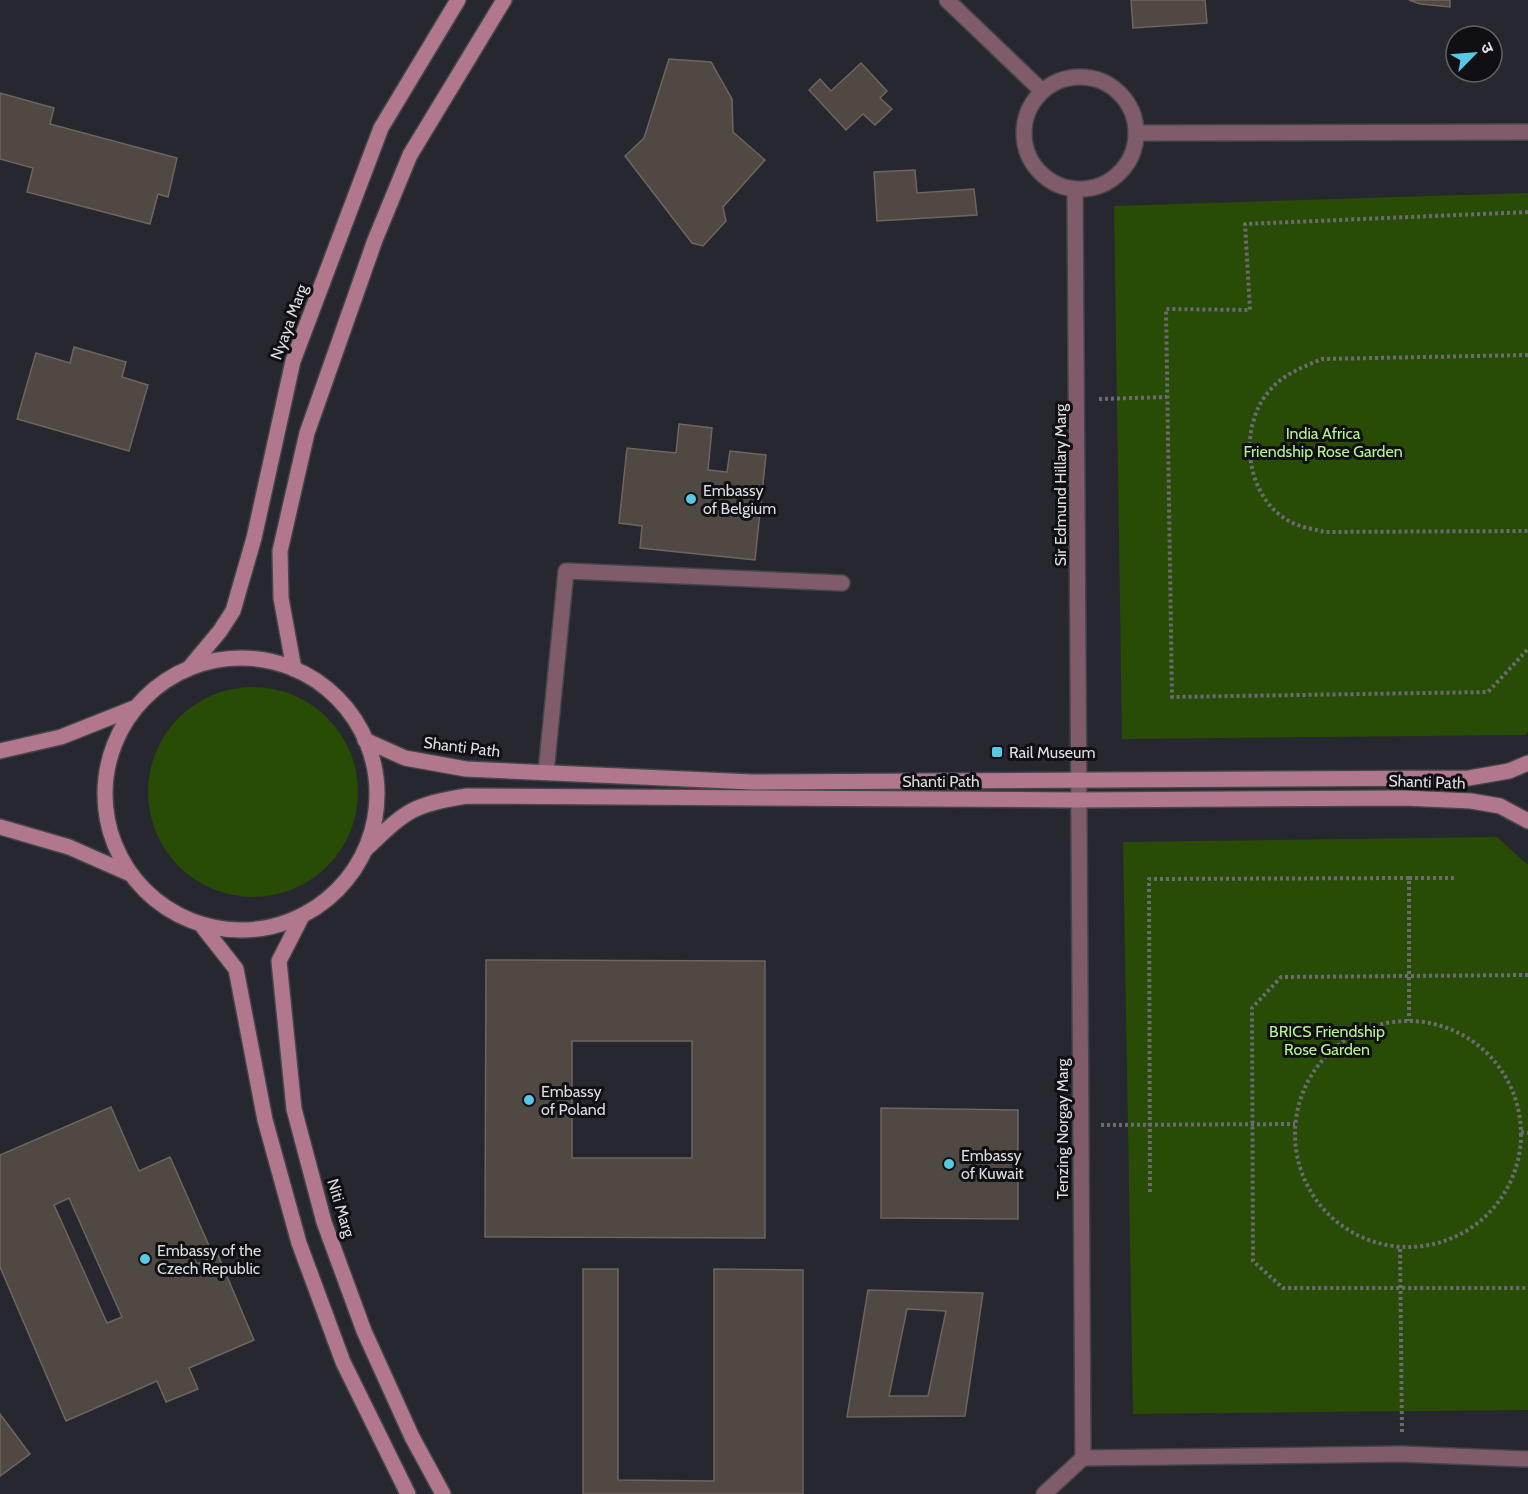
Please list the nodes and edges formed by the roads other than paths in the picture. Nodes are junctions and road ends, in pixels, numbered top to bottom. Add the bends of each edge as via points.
1 (458, 0) edge
2 (504, 0) edge
3 (947, 0) edge
4 (1041, 90) junction
5 (1528, 132) edge
6 (1137, 133) junction
7 (1075, 190) junction
8 (842, 584) dead end
9 (190, 668) junction
10 (294, 669) junction
11 (134, 708) junction
12 (365, 740) junction
13 (0, 751) edge
14 (1528, 763) edge
15 (546, 772) junction
16 (1078, 780) junction
17 (1077, 800) junction
18 (1528, 821) edge
19 (0, 827) edge
20 (366, 849) junction
21 (129, 873) junction
22 (301, 918) junction
23 (203, 927) junction
24 (1083, 1458) junction
25 (1528, 1459) edge
26 (408, 1494) edge
27 (443, 1494) edge
28 (1044, 1494) edge

1 - 9 main road, Nyaya Marg via 381,128 293,361 254,538 233,610
2 - 10 main road via 410,154 375,240 307,434 280,551 281,598
3 - 4 street
4 - 6 street via 1066,78 1095,78 1112,85 1134,115
4 - 7 street via 1024,123 1024,142 1030,160 1049,180
5 - 6 street
6 - 7 street via 1134,152 1111,181
7 - 16 street, Sir Edmund Hillary Marg
8 - 15 street via 566,571
9 - 10 main road via 215,660 242,658
9 - 11 main road via 159,684
10 - 12 main road via 336,698
11 - 13 main road via 61,737
11 - 21 main road via 110,753 104,802 116,852
12 - 15 main road, Shanti Path via 405,758 430,763 466,769
12 - 20 main road via 375,776 376,814
14 - 16 main road, Shanti Path via 1509,771 1468,777
15 - 16 main road, Shanti Path via 752,782
16 - 17 street, Sir Edmund Hillary Marg
17 - 18 main road, Shanti Path via 1471,801 1500,806
17 - 20 main road, Shanti Path via 467,796 435,801 406,812
17 - 24 street, Tenzing Norgay Marg
19 - 21 main road via 69,846
20 - 22 main road via 350,877 328,900
21 - 23 main road
22 - 23 main road via 253,932
22 - 27 main road, Niti Marg via 279,961 294,1109 324,1222 364,1331 412,1437
23 - 26 main road via 236,969 265,1120 299,1243 343,1362
24 - 25 street via 1402,1454
24 - 28 street

